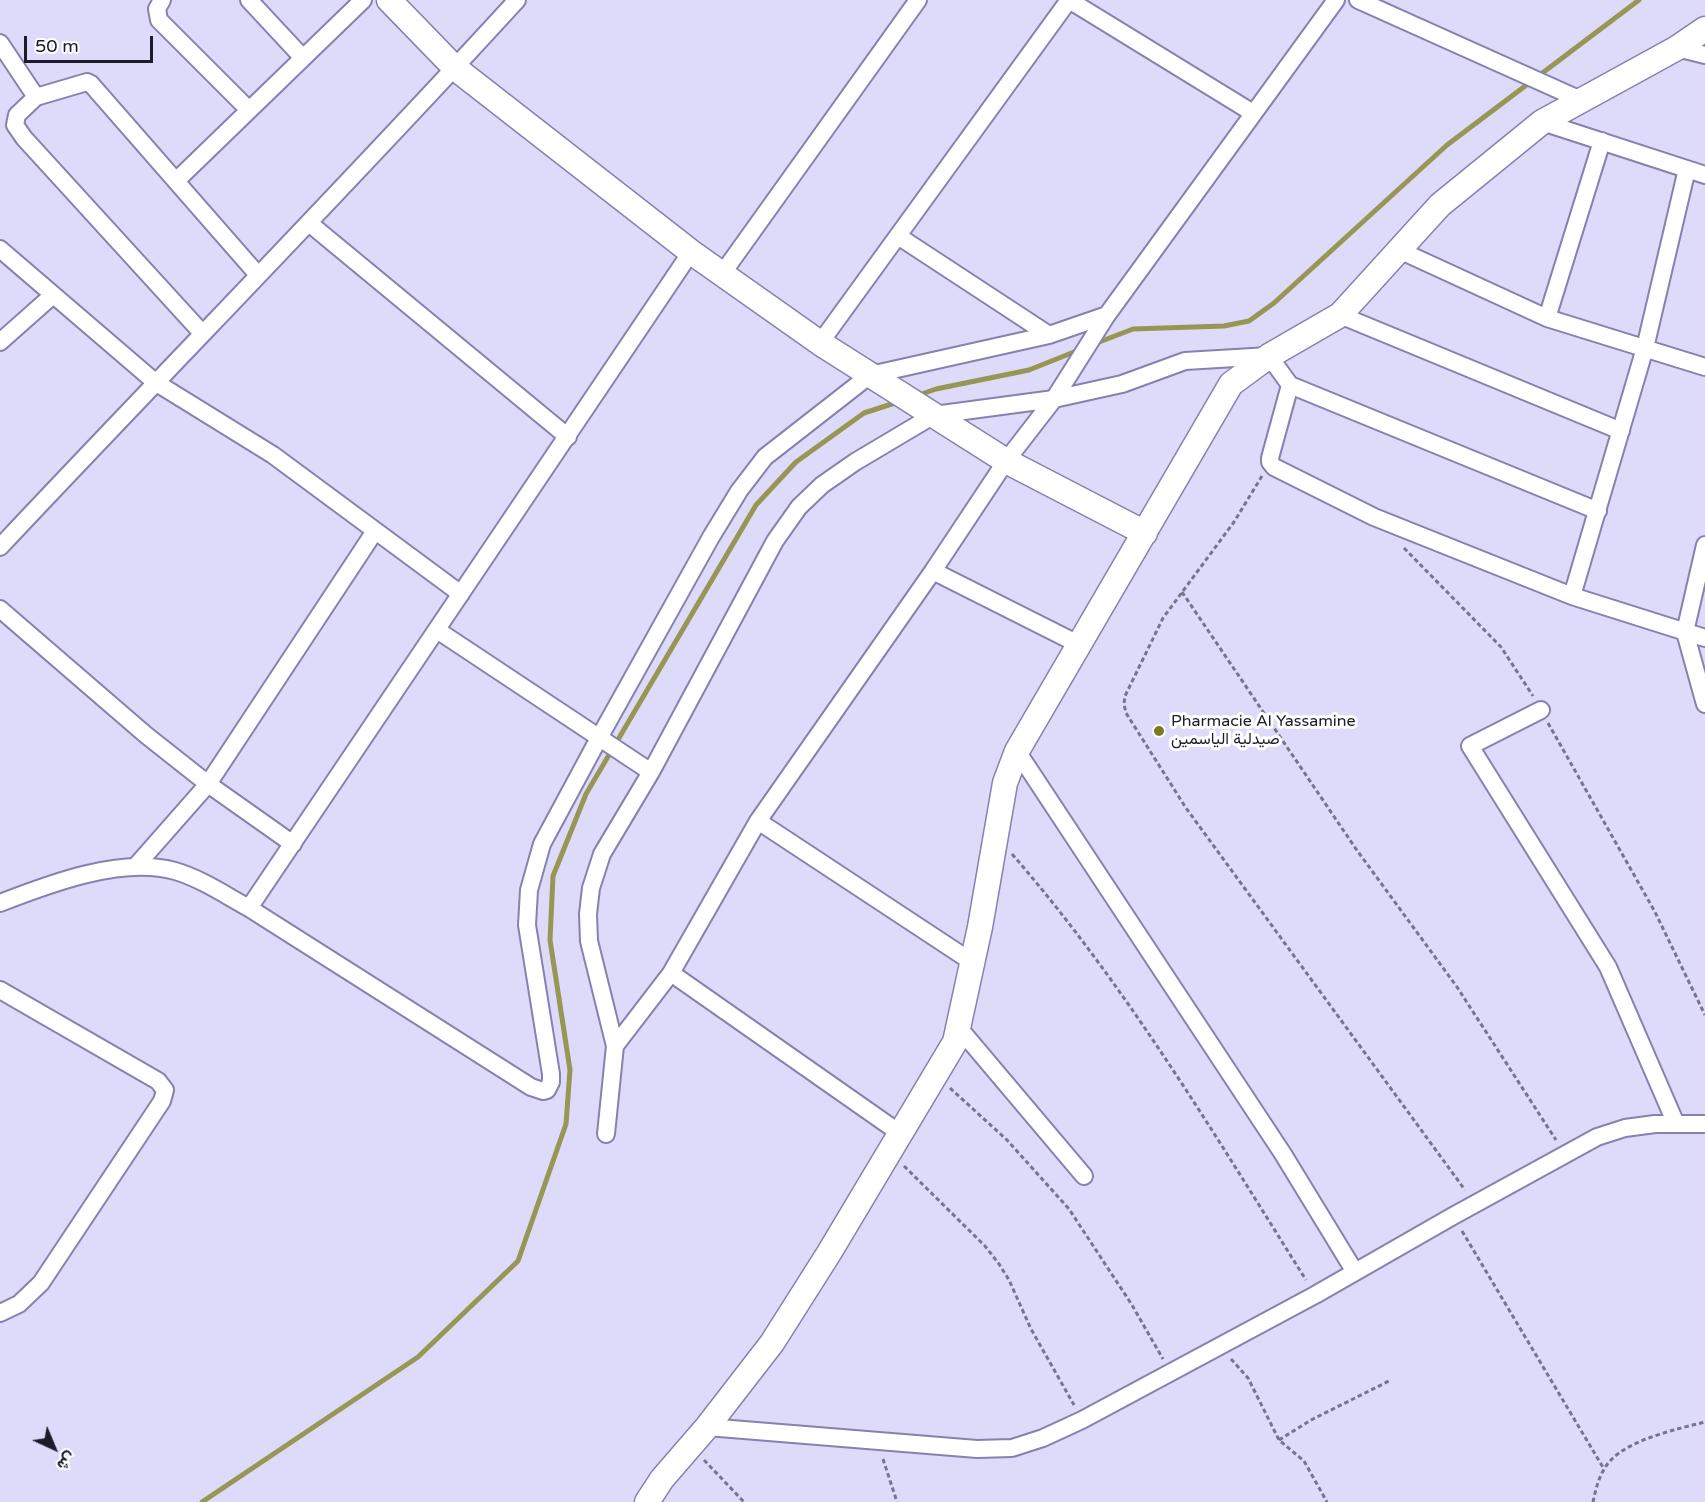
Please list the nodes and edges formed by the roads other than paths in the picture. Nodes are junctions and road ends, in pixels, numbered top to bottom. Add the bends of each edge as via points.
1 (162, 0) edge
2 (249, 0) edge
3 (363, 0) edge
4 (389, 0) edge
5 (516, 0) edge
6 (917, 0) edge
7 (1069, 0) edge
8 (1336, 0) edge
9 (1358, 0) edge
10 (1705, 29) edge
11 (0, 43) edge
12 (1677, 48) junction
13 (1705, 55) edge
14 (303, 58) junction
15 (455, 68) junction
16 (36, 97) junction
17 (1581, 100) junction
18 (249, 110) junction
19 (1253, 113) junction
20 (1542, 122) junction
21 (1602, 141) junction
22 (1687, 169) junction
23 (1705, 175) edge
24 (176, 181) junction
25 (309, 223) junction
26 (898, 236) junction
27 (0, 249) edge
28 (1399, 250) junction
29 (692, 252) junction
30 (722, 274) junction
31 (258, 275) junction
32 (53, 295) junction
33 (1107, 315) junction
34 (1340, 315) junction
35 (1547, 318) junction
36 (202, 333) junction
37 (1049, 335) junction
38 (0, 342) edge
39 (820, 344) junction
40 (1645, 348) junction
41 (1269, 356) junction
42 (1705, 367) edge
43 (877, 379) junction
44 (155, 382) junction
45 (1290, 385) junction
46 (1054, 399) junction
47 (928, 411) junction
48 (1621, 431) junction
49 (568, 437) junction
50 (1006, 461) junction
51 (1598, 511) junction
52 (375, 531) junction
53 (1145, 533) junction
54 (1705, 545) edge
55 (0, 547) edge
56 (933, 571) junction
57 (461, 594) junction
58 (1572, 596) junction
59 (0, 609) edge
60 (437, 630) junction
61 (1685, 632) junction
62 (1705, 638) edge
63 (1078, 644) junction
64 (1705, 704) edge
65 (1541, 710) road end
66 (602, 740) junction
67 (1017, 751) junction
68 (651, 772) junction
69 (208, 784) junction
70 (758, 821) junction
71 (292, 844) junction
72 (135, 867) junction
73 (0, 903) edge
74 (249, 908) junction
75 (972, 962) junction
76 (671, 972) junction
77 (0, 990) edge
78 (958, 1028) junction
79 (615, 1047) junction
80 (1676, 1124) junction
81 (1705, 1124) edge
82 (606, 1134) dead end
83 (896, 1143) junction
84 (1084, 1176) dead end
85 (1355, 1272) junction
86 (0, 1313) edge
87 (707, 1427) junction
88 (647, 1502) edge

1 - 18 street via 157,9 159,20
2 - 14 street
3 - 14 street
4 - 15 street
5 - 15 street
6 - 30 street
7 - 19 street
7 - 26 street
8 - 19 street
9 - 17 street
10 - 12 street
11 - 16 street
12 - 13 street
12 - 17 street
14 - 18 street
15 - 25 street
15 - 29 street
16 - 24 street via 91,84
16 - 36 street via 17,115 15,125 19,132
17 - 20 street
18 - 24 street
19 - 33 street
20 - 21 street
20 - 28 street via 1440,205
21 - 22 street
21 - 35 street
22 - 23 street
22 - 40 street
24 - 31 street
25 - 31 street
25 - 49 street
26 - 37 street
26 - 39 street
27 - 32 street
28 - 34 street
28 - 35 street
29 - 30 street
29 - 49 street
30 - 39 street
31 - 36 street
32 - 38 street
32 - 44 street
33 - 37 street
33 - 46 street
34 - 41 street
34 - 48 street
35 - 40 street
36 - 44 street
37 - 43 street
39 - 43 street
40 - 42 street
40 - 48 street
41 - 45 street
41 - 46 street via 1185,362 1122,384
41 - 53 street via 1231,384
43 - 47 street
43 - 66 street via 765,457 739,491
44 - 52 street via 273,455
44 - 55 street
45 - 51 street
45 - 58 street via 1270,458 1274,466 1374,517
46 - 47 street
46 - 50 street
47 - 50 street
47 - 68 street via 822,485 799,507 776,541
48 - 51 street
49 - 57 street
50 - 53 street
50 - 56 street
51 - 58 street
52 - 57 street
52 - 69 street
53 - 63 street
54 - 61 street
56 - 63 street
56 - 70 street
57 - 60 street
58 - 61 street
59 - 69 street
60 - 66 street
60 - 71 street
61 - 62 street
61 - 64 street
63 - 67 street
65 - 80 street via 1470,746 1608,968
66 - 68 street
66 - 74 street via 542,844 529,890 527,925 551,1074 547,1090 531,1087
67 - 75 street via 1005,783
67 - 85 street via 1283,1154
68 - 79 street via 602,854 591,888 589,941
69 - 71 street
69 - 72 street
70 - 75 street
70 - 76 street
71 - 74 street
72 - 73 street via 76,877
72 - 74 street via 175,871
75 - 78 street
76 - 79 street
76 - 83 street
77 - 86 street via 159,1081 165,1090 162,1101 41,1282 19,1304
78 - 83 street via 955,1042
78 - 84 street
79 - 82 street
80 - 81 street
80 - 85 street via 1625,1128 1597,1137
83 - 87 street via 772,1343
85 - 87 street via 1082,1420 1012,1448 977,1449
87 - 88 street

